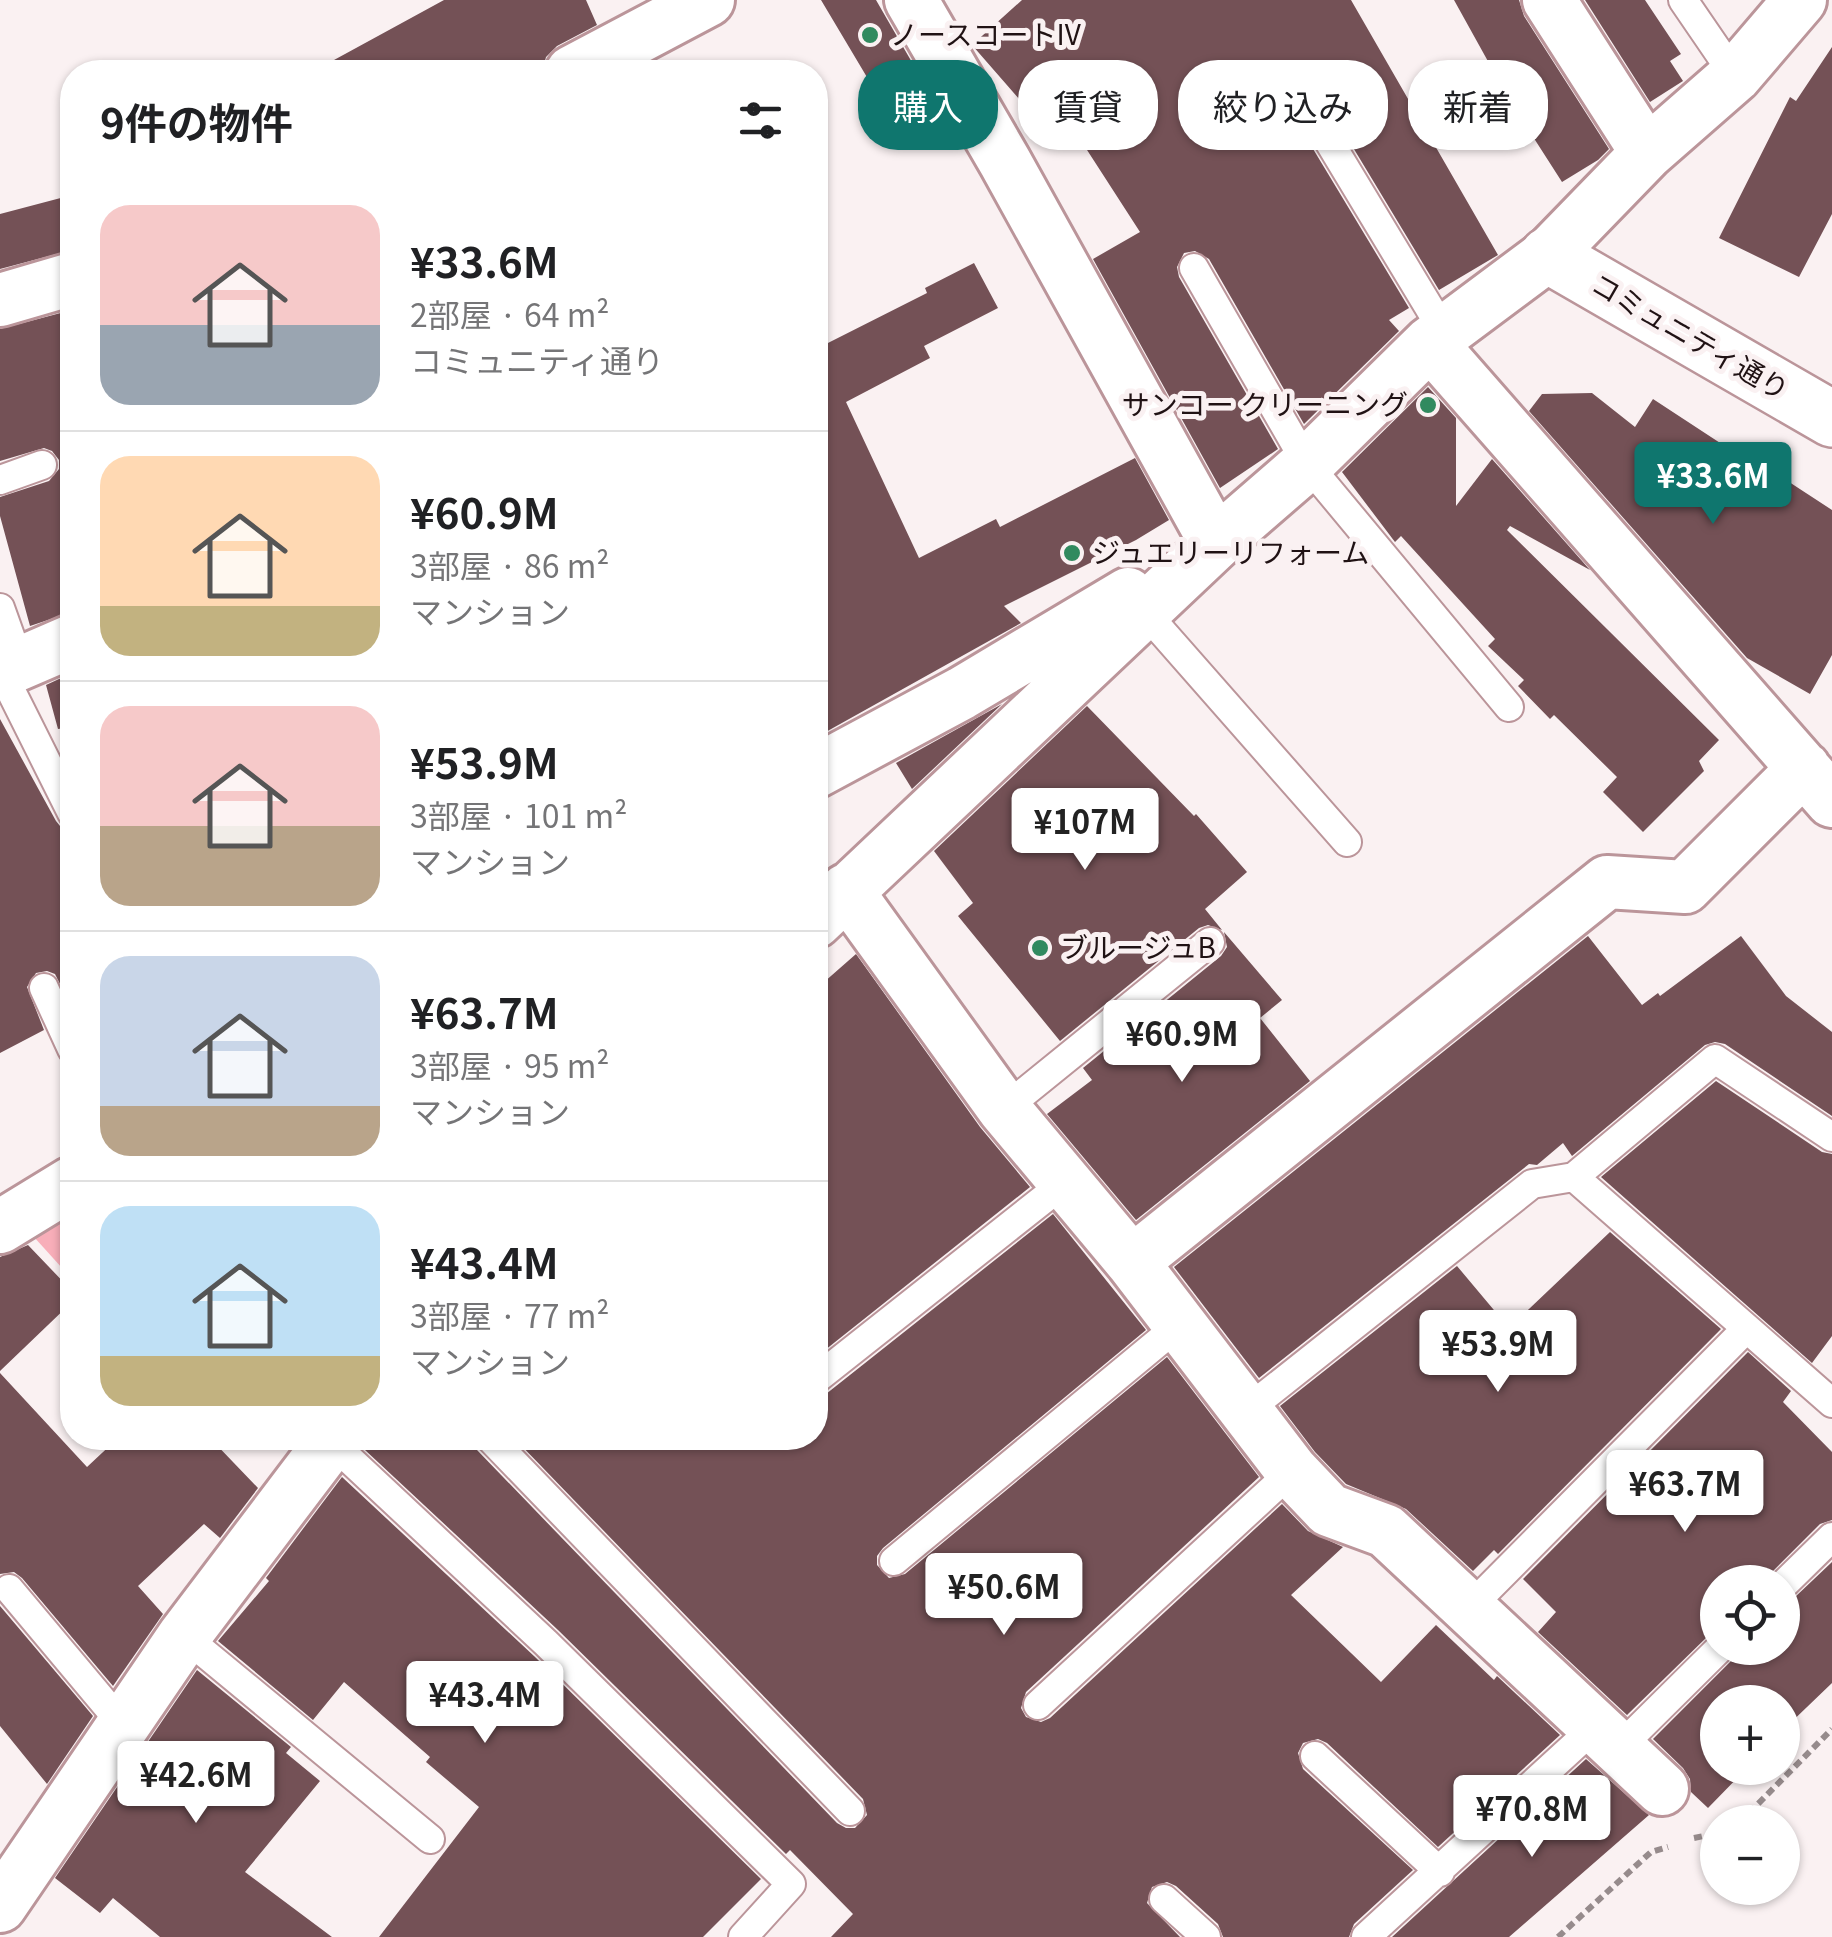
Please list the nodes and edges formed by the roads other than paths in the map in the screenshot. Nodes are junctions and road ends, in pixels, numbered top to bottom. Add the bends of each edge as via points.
1 (1549, 0) edge
2 (1684, 0) edge
3 (1800, 0) edge
4 (925, 6) edge
5 (676, 8) edge
6 (592, 60) edge
7 (1735, 76) junction
8 (1332, 150) edge
9 (1647, 153) junction
10 (1548, 255) junction
11 (1194, 268) dead end
12 (60, 282) edge
13 (0, 300) edge
14 (1437, 338) junction
15 (1832, 419) edge
16 (1307, 464) junction
17 (42, 465) dead end
18 (0, 480) edge
19 (1216, 543) junction
20 (0, 608) edge
21 (1143, 610) junction
22 (60, 645) edge
23 (7, 669) edge
24 (1509, 707) dead end
25 (828, 765) edge
26 (1818, 784) edge
27 (60, 786) edge
28 (1347, 842) dead end
29 (830, 906) edge
30 (1210, 942) dead end
31 (44, 988) dead end
32 (60, 1023) edge
33 (1004, 1109) junction
34 (1832, 1138) edge
35 (1574, 1177) junction
36 (1064, 1183) junction
37 (60, 1191) edge
38 (0, 1228) edge
39 (1132, 1262) junction
40 (1179, 1326) junction
41 (1745, 1330) junction
42 (828, 1370) edge
43 (1832, 1403) edge
44 (1247, 1410) junction
45 (324, 1450) edge
46 (343, 1450) edge
47 (502, 1450) edge
48 (1292, 1471) junction
49 (1832, 1537) edge
50 (894, 1561) dead end
51 (1800, 1568) edge
52 (8, 1589) dead end
53 (1468, 1608) junction
54 (184, 1636) junction
55 (1700, 1664) edge
56 (1038, 1705) dead end
57 (123, 1726) junction
58 (1607, 1738) junction
59 (1315, 1756) dead end
60 (1662, 1790) dead end
61 (850, 1811) dead end
62 (430, 1839) dead end
63 (1440, 1872) junction
64 (2, 1899) edge
65 (1164, 1899) dead end
66 (743, 1937) edge
67 (1206, 1937) edge
68 (1366, 1937) edge

1 - 9 street
2 - 7 lane
3 - 7 street
4 - 19 street
5 - 6 street
7 - 9 street
8 - 14 lane
9 - 10 street
10 - 14 street
10 - 15 street, コミュニティ通り
11 - 16 lane
12 - 13 street
14 - 16 street
14 - 26 street
16 - 19 street
16 - 24 lane
17 - 18 lane
19 - 21 street
19 - 25 street
20 - 23 lane
21 - 28 lane
21 - 29 street
22 - 23 street
23 - 27 lane
26 - 39 street via 1686,886 1606,882
29 - 33 street
30 - 33 lane
31 - 32 lane
33 - 36 street
34 - 35 lane via 1715,1059
35 - 41 lane
35 - 44 lane via 1532,1184
36 - 39 street
36 - 42 lane
37 - 38 street
39 - 40 street
40 - 44 street
40 - 50 lane
41 - 43 lane
41 - 53 lane
44 - 48 street
45 - 54 street
46 - 66 lane via 790,1884
47 - 61 lane
48 - 53 street via 1329,1510 1386,1531
48 - 56 lane
49 - 51 lane
52 - 57 lane
53 - 58 street
54 - 57 street
54 - 62 lane
55 - 58 lane
57 - 64 street
58 - 60 street
58 - 63 lane
59 - 63 lane
63 - 68 lane
65 - 67 lane

